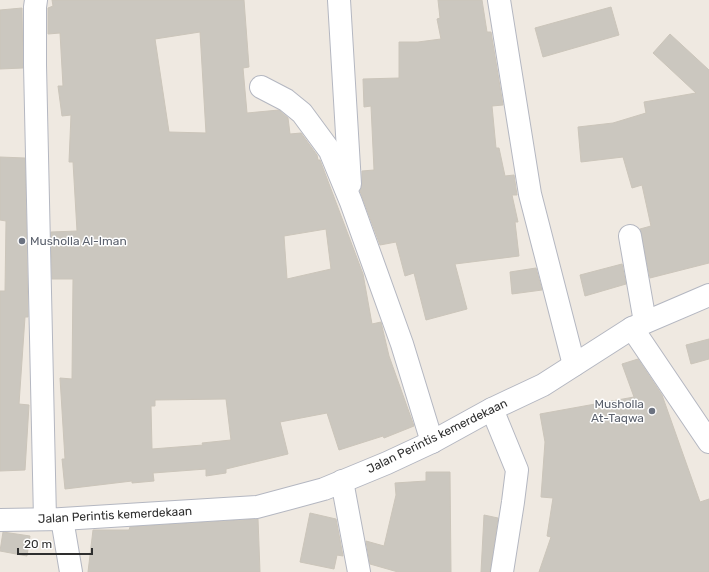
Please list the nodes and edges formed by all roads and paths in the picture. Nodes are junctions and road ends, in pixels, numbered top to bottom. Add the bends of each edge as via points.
1 (36, 0) edge
2 (339, 0) edge
3 (499, 0) edge
4 (261, 87) dead end
5 (351, 202) junction
6 (630, 236) dead end
7 (709, 295) edge
8 (639, 325) junction
9 (574, 365) junction
10 (492, 409) junction
11 (432, 442) junction
12 (709, 442) edge
13 (342, 481) junction
14 (54, 519) junction
15 (0, 520) edge
16 (71, 572) edge
17 (359, 572) edge
18 (502, 572) edge

1 - 14 street via 35,65
2 - 5 street
3 - 9 street via 530,194
4 - 5 street via 286,100 302,113 330,151
5 - 11 street via 402,344
6 - 8 street
7 - 8 street, Jalan Perintis kemerdekaan
8 - 9 street, Jalan Perintis kemerdekaan
8 - 12 street
9 - 10 street, Jalan Perintis kemerdekaan via 543,385
10 - 11 street, Jalan Perintis kemerdekaan
10 - 18 street via 516,470
11 - 13 street, Jalan Perintis kemerdekaan
13 - 14 street, Jalan Perintis kemerdekaan via 324,489 257,507
13 - 17 street
14 - 15 street, Jalan Perintis kemerdekaan
14 - 16 street

